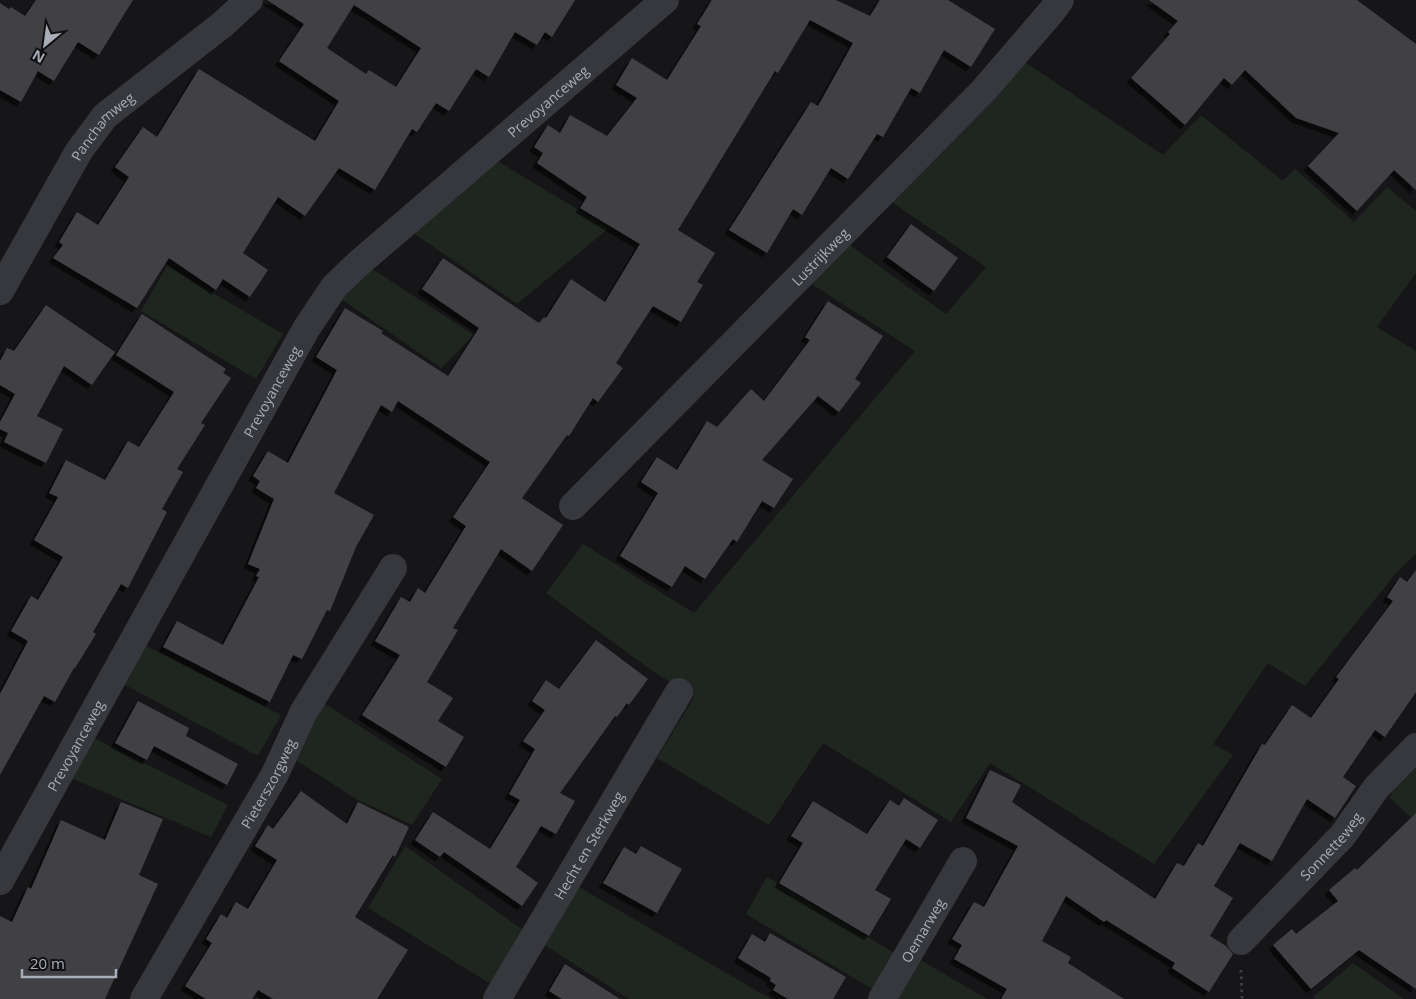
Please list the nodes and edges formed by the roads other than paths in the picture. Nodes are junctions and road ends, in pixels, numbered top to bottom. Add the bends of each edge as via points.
1 (249, 0) edge
2 (666, 0) edge
3 (1060, 0) edge
4 (0, 291) edge
5 (573, 506) dead end
6 (393, 568) dead end
7 (679, 692) dead end
8 (1416, 748) edge
9 (963, 861) dead end
10 (0, 881) edge
11 (1241, 941) dead end
12 (144, 999) edge
13 (497, 999) edge
14 (882, 999) edge

1 - 4 street, Panchamweg via 104,116 79,151
2 - 10 street, Prevoyanceweg via 382,242 334,287 302,338
3 - 5 street, Lustrijkweg via 984,90
6 - 12 street, Pieterszorgweg via 304,713 275,774
7 - 13 street, Hecht en Sterkweg
8 - 11 street, Sonnetteweg via 1376,788 1343,835
9 - 14 street, Oemarweg

